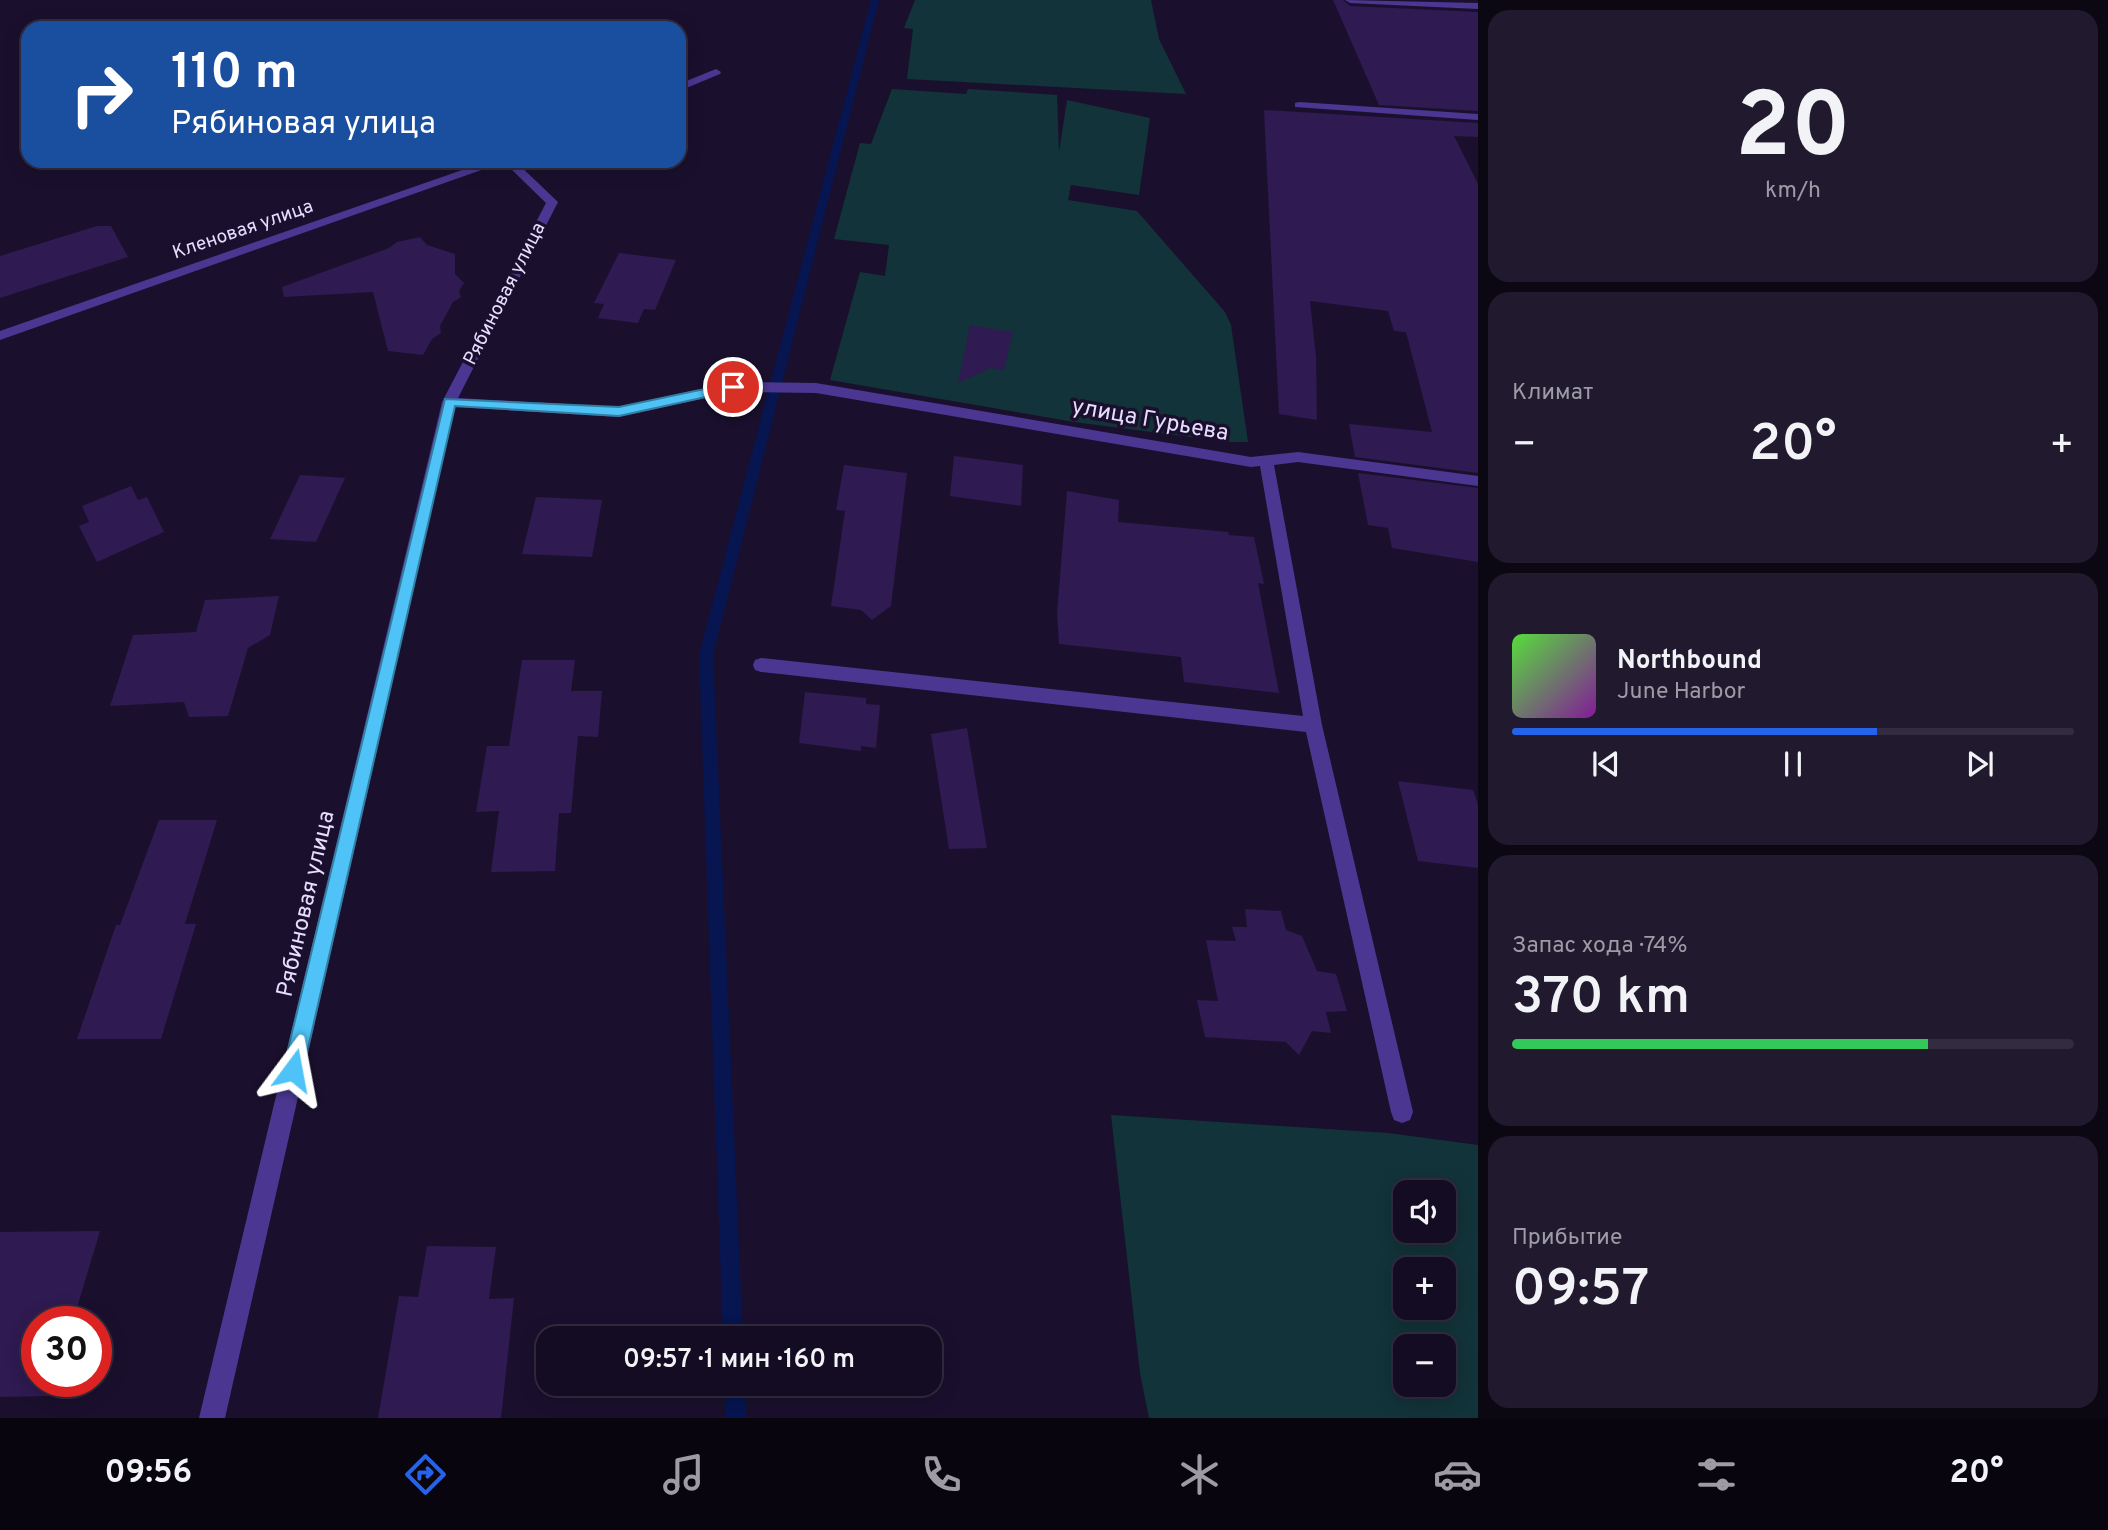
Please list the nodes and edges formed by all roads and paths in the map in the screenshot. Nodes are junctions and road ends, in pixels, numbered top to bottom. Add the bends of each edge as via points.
1 (1350, 0) edge
2 (1478, 6) edge
3 (716, 72) dead end
4 (686, 85) edge
5 (1299, 105) dead end
6 (1478, 117) edge
7 (479, 168) edge
8 (516, 168) edge
9 (0, 336) edge
10 (449, 402) junction
11 (1266, 460) junction
12 (1478, 481) edge
13 (761, 665) dead end
14 (1313, 725) junction
15 (1402, 1112) dead end
16 (212, 1418) edge

1 - 2 street
3 - 4 street
5 - 6 street
7 - 9 street, Кленовая улица
8 - 10 street, Рябиновая улица via 552,202
10 - 11 street, улица Гурьева via 619,412 733,387 816,388
10 - 16 street, Рябиновая улица
11 - 12 street, улица Гурьева via 1298,457
11 - 14 street
13 - 14 street
14 - 15 street

